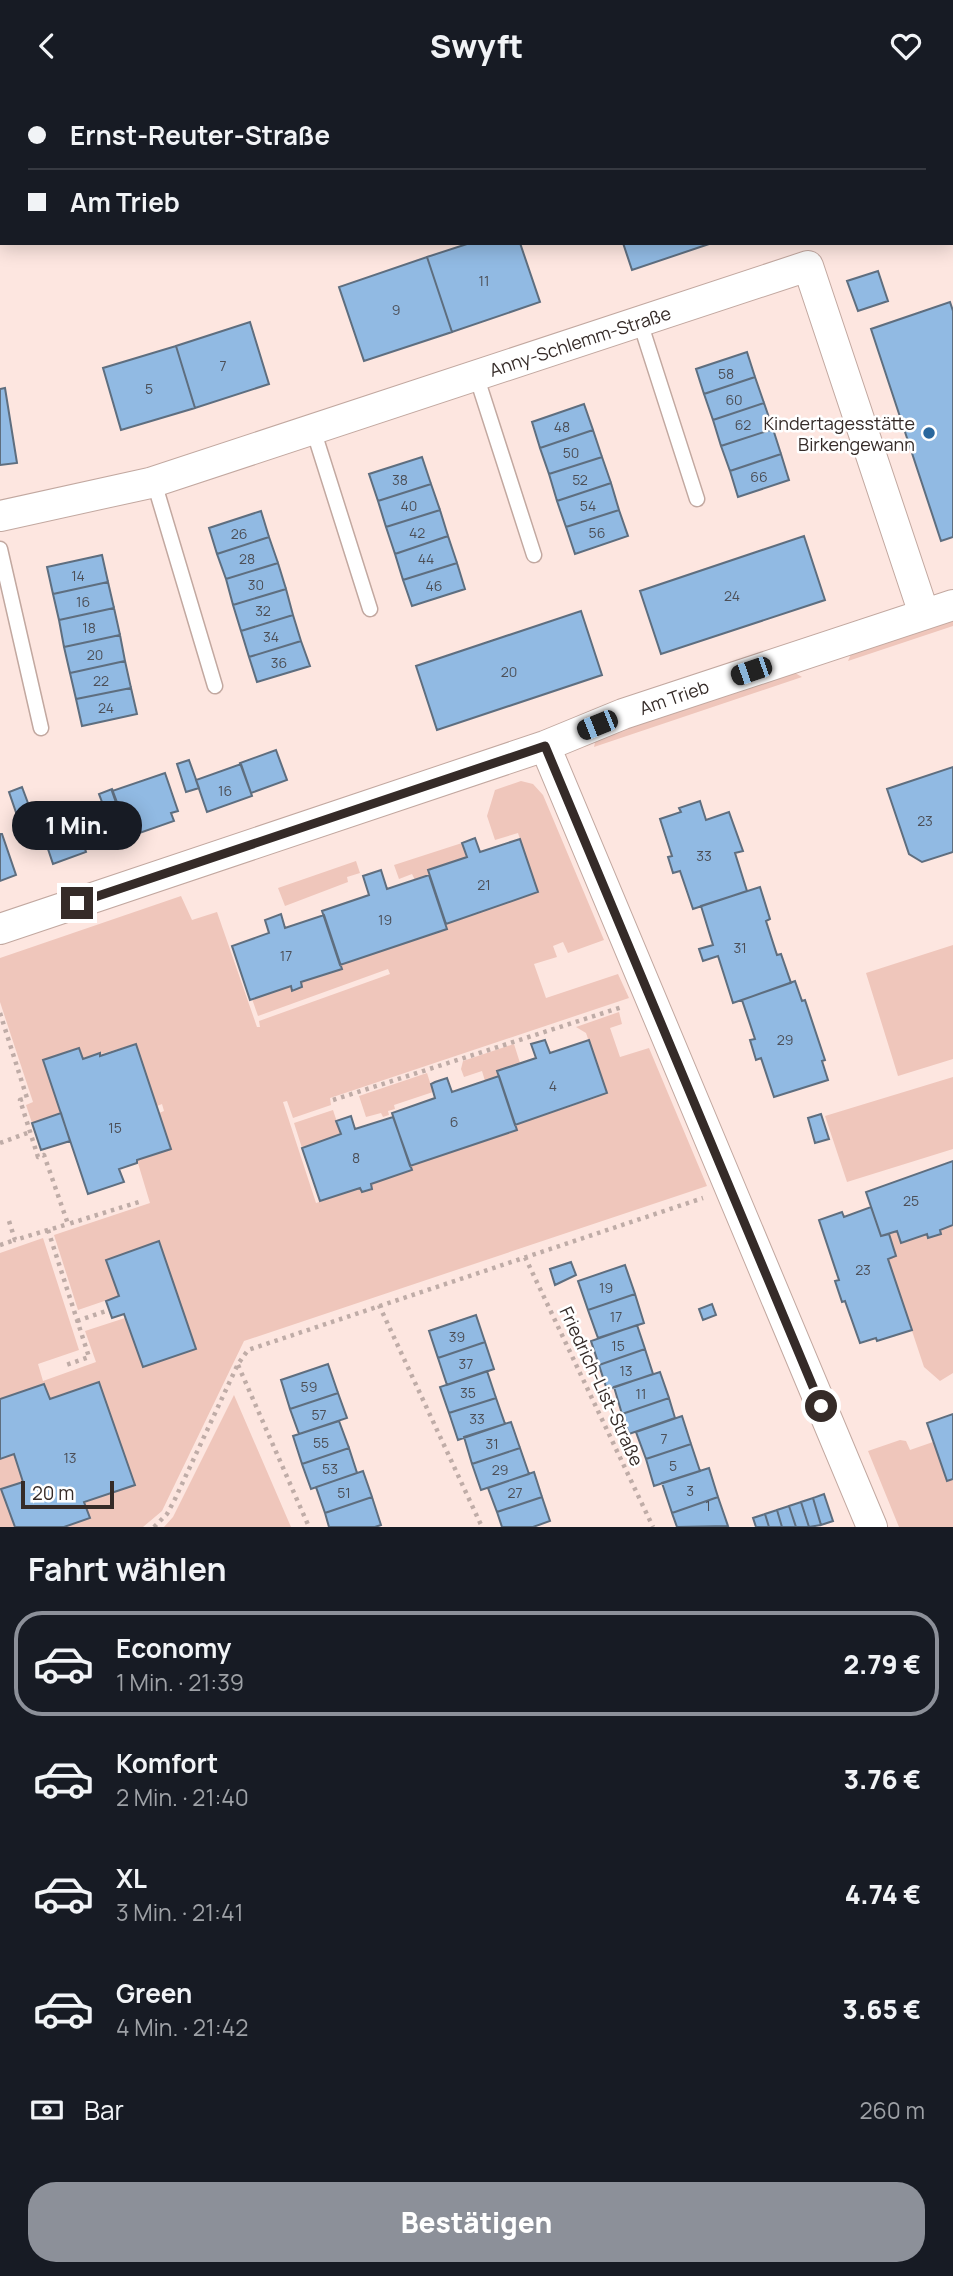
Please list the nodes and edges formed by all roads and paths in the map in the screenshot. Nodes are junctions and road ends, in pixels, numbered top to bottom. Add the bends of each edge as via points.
1 (640, 321) junction
2 (476, 376) junction
3 (313, 429) junction
4 (154, 482) junction
5 (697, 499) dead end
6 (0, 516) edge
7 (0, 549) edge
8 (534, 555) dead end
9 (953, 605) edge
10 (370, 609) dead end
11 (924, 614) junction
12 (215, 686) dead end
13 (41, 727) dead end
14 (545, 746) junction
15 (0, 929) edge
16 (623, 1007) dead end
17 (0, 1013) edge
18 (333, 1100) dead end
19 (30, 1132) junction
20 (0, 1143) edge
21 (731, 1189) junction
22 (139, 1202) dead end
23 (9, 1221) dead end
24 (68, 1224) junction
25 (48, 1230) junction
26 (15, 1240) junction
27 (0, 1245) edge
28 (525, 1257) junction
29 (379, 1305) junction
30 (109, 1310) dead end
31 (77, 1321) junction
32 (238, 1364) junction
33 (62, 1366) dead end
34 (155, 1527) edge
35 (309, 1527) edge
36 (482, 1527) edge
37 (653, 1527) edge
38 (872, 1527) edge

1 - 2 street, Anny-Schlemm-Straße
1 - 5 lane
1 - 11 street, Anny-Schlemm-Straße via 808,266
2 - 3 street, Anny-Schlemm-Straße
2 - 8 lane
3 - 4 street, Anny-Schlemm-Straße
3 - 10 lane
4 - 6 street, Anny-Schlemm-Straße
4 - 12 lane
7 - 13 lane
9 - 11 street, Am Trieb
11 - 14 street, Am Trieb via 623,714
14 - 15 street, Am Trieb
14 - 21 street
16 - 18 path
17 - 19 path via 27,1098 20,1100
19 - 20 path
19 - 24 path via 38,1157 44,1155
21 - 28 path
21 - 38 street
22 - 24 path
23 - 26 path
24 - 25 path
25 - 26 path
25 - 31 path
26 - 27 path
28 - 29 path
28 - 37 path, Friedrich-List-Straße
29 - 32 path via 257,1345
29 - 36 path
30 - 31 path
31 - 33 path via 89,1357
32 - 34 path via 175,1499
32 - 35 path

